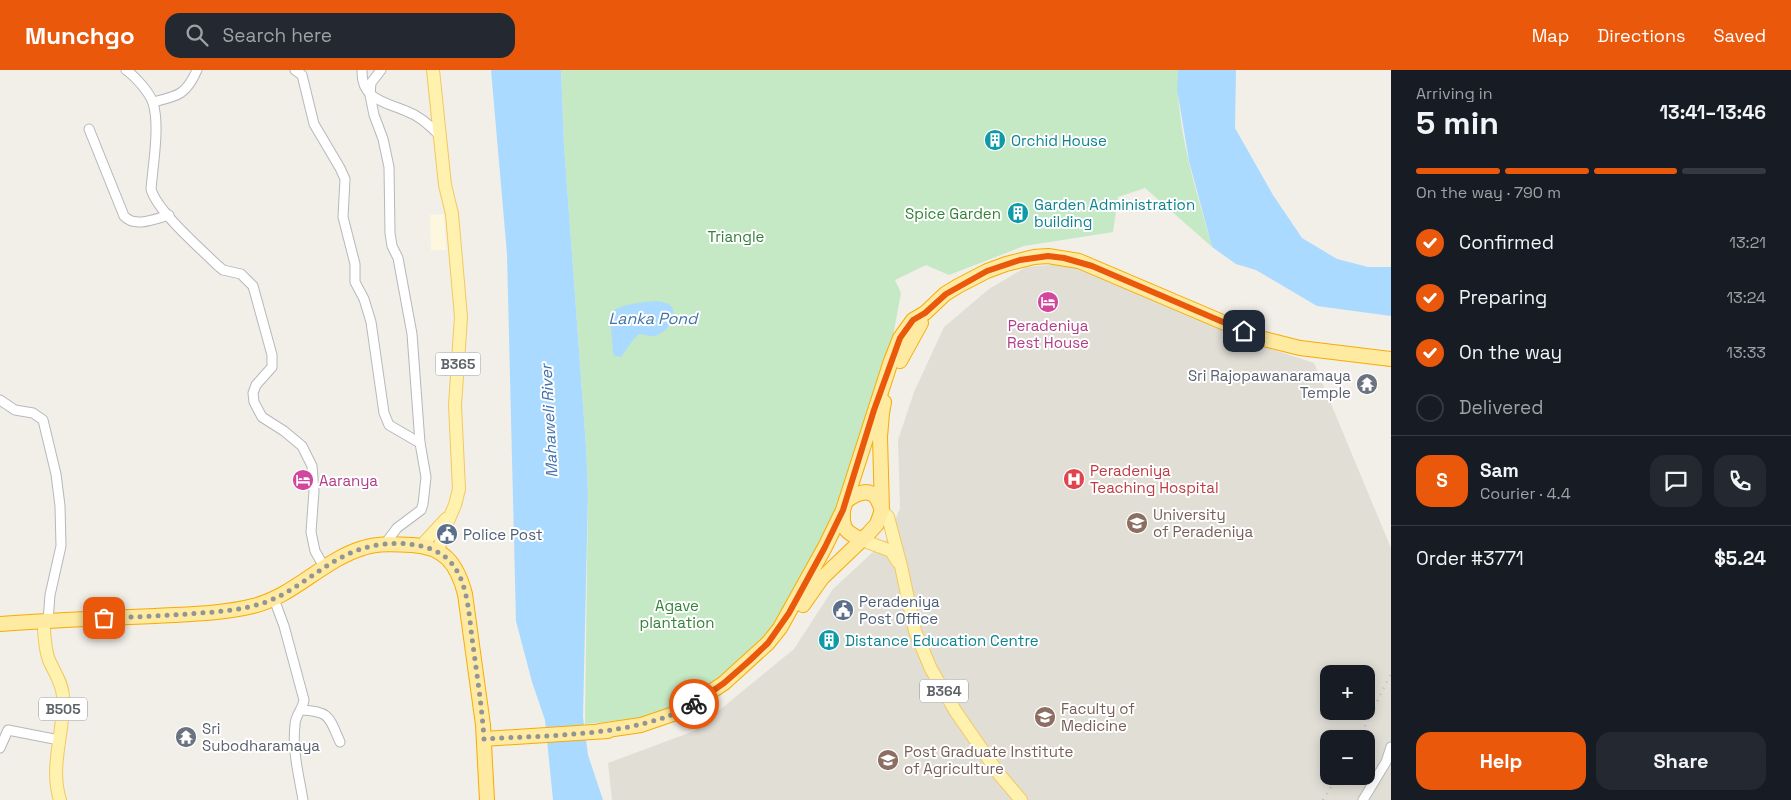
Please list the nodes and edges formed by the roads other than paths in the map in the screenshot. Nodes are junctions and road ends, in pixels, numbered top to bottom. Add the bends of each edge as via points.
1 (126, 70) edge
2 (197, 70) edge
3 (295, 70) edge
4 (362, 70) edge
5 (381, 70) edge
6 (434, 70) edge
7 (442, 70) edge
8 (370, 95) junction
9 (153, 102) junction
10 (89, 128) dead end
11 (441, 138) junction
12 (452, 214) junction
13 (168, 216) junction
14 (925, 313) junction
15 (1391, 360) edge
16 (0, 400) edge
17 (420, 443) junction
18 (844, 506) junction
19 (882, 510) junction
20 (451, 513) junction
21 (862, 540) junction
22 (386, 544) junction
23 (421, 546) junction
24 (438, 551) junction
25 (901, 566) junction
26 (324, 567) junction
27 (274, 599) junction
28 (45, 621) junction
29 (0, 624) edge
30 (300, 710) junction
31 (4, 728) edge
32 (600, 731) junction
33 (484, 739) junction
34 (59, 740) junction
35 (340, 742) dead end
36 (1391, 747) edge
37 (0, 748) edge
38 (60, 800) edge
39 (303, 800) edge
40 (487, 800) edge
41 (1021, 800) edge
42 (1363, 800) edge

1 - 9 street
2 - 9 street via 185,92
3 - 17 street via 302,75 314,124 344,179 343,217 355,264 355,282 371,322 384,413 389,426
4 - 8 street via 364,87
5 - 8 street via 371,83
6 - 11 main road, B365
7 - 12 main road, B365
8 - 11 street via 420,118
8 - 17 street via 389,167 390,233 412,334
9 - 13 street via 156,123 151,189
10 - 13 street via 124,216 134,222
11 - 12 main road, B365 via 448,205
12 - 20 main road, B365 via 461,317 455,404 459,489
13 - 26 street via 216,264 224,270 241,274 253,286 272,355 272,367 253,392 254,402 262,417 302,446 312,466 311,532 315,551
14 - 15 highway via 946,294 987,271 1020,260 1048,256 1086,263 1260,338 1300,348
14 - 18 highway via 913,320 900,338
14 - 19 highway via 891,380 882,413
16 - 28 street via 15,410 34,413 43,420 56,474 61,546
17 - 22 street via 426,477 421,510 397,528
18 - 19 highway via 861,492 876,496
18 - 21 highway via 842,524
18 - 32 highway via 789,613 768,643 748,662 710,694 682,711 641,725
19 - 21 highway via 877,524
19 - 25 main road, B364 via 888,517
20 - 23 main road, B365
20 - 24 main road, B365
21 - 25 main road via 891,551
21 - 32 highway via 818,583 794,621 761,661 715,699 683,718 643,730
22 - 23 highway
22 - 26 highway via 356,550
23 - 24 highway
24 - 33 highway via 453,564 463,588
25 - 41 main road, B364 via 915,631 931,669 956,712
26 - 27 highway
27 - 28 highway via 218,612
27 - 30 street via 304,700
28 - 29 highway
28 - 34 main road, B505 via 48,655 62,690
30 - 35 street via 324,713
30 - 39 street via 294,725
31 - 34 street
31 - 37 street
32 - 33 highway
33 - 40 highway
34 - 38 main road, B505 via 56,787
36 - 42 street via 1386,762

